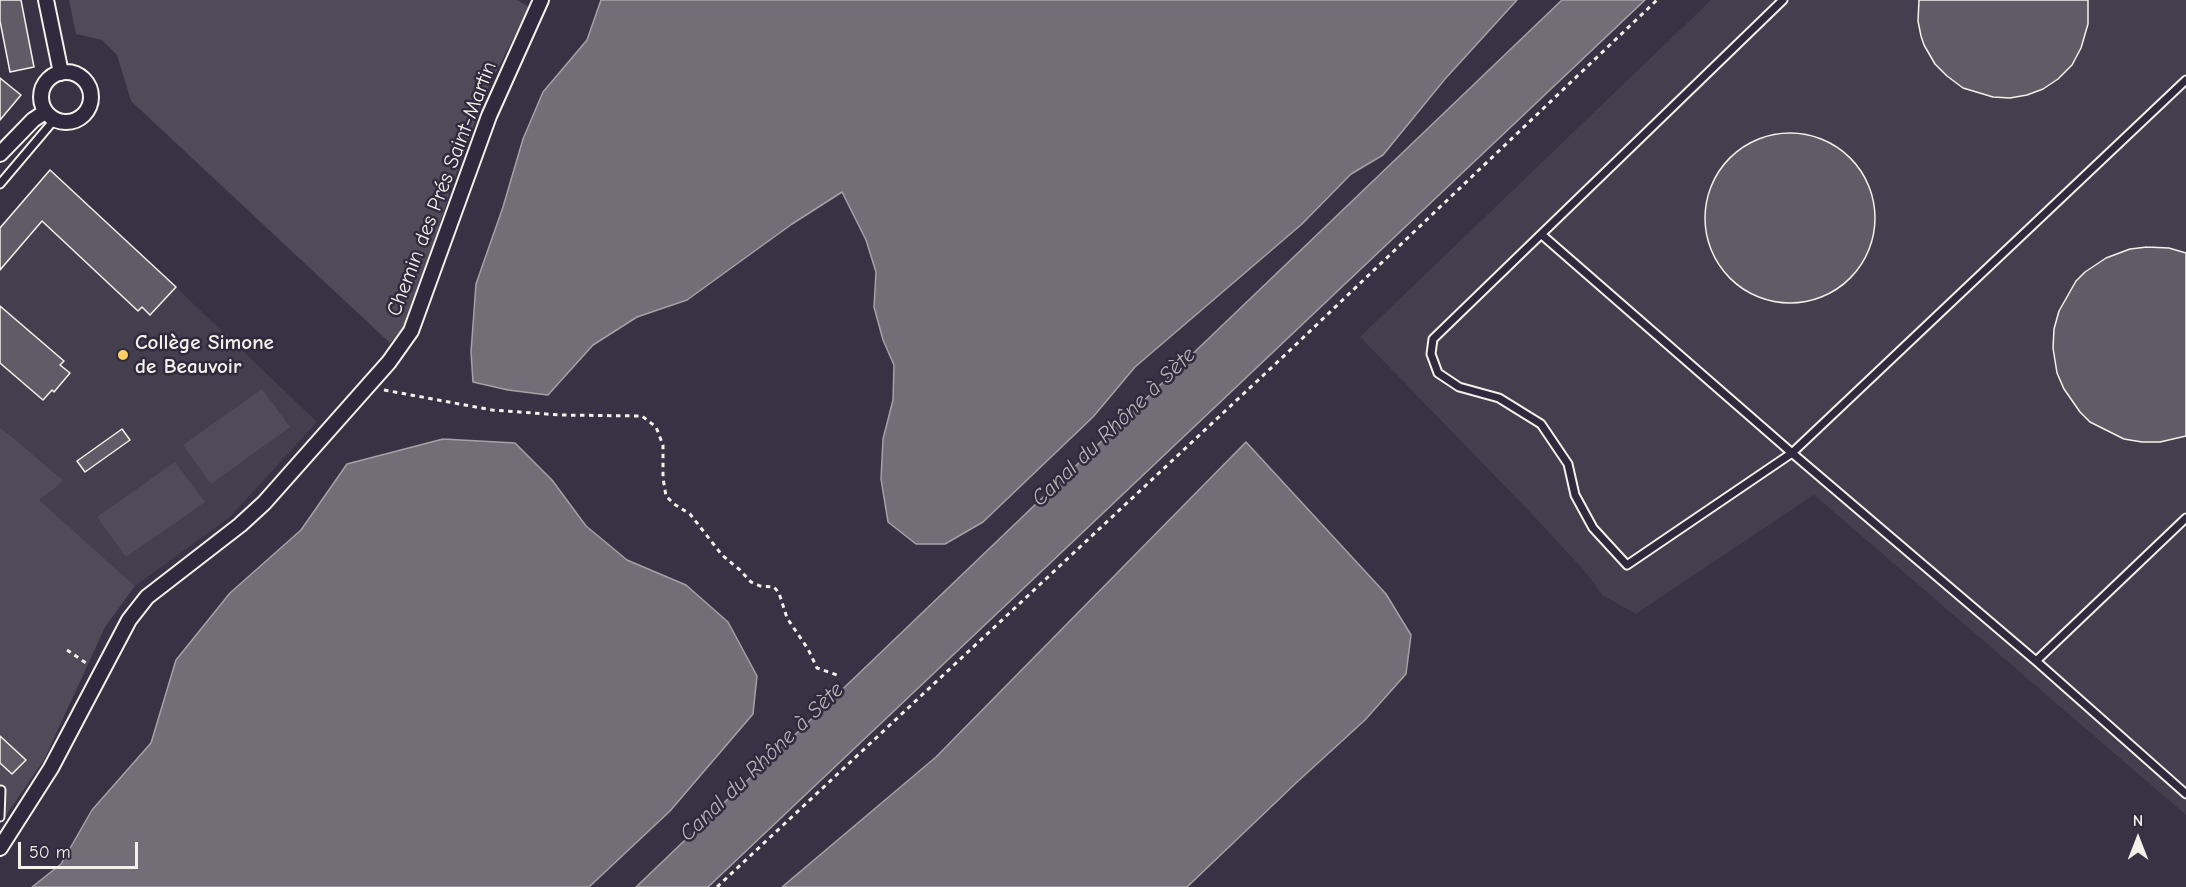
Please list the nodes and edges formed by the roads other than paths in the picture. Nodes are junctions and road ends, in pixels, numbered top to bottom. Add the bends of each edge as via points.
1 (46, 0) edge
2 (541, 0) edge
3 (1783, 0) edge
4 (61, 73) junction
5 (2186, 80) edge
6 (50, 116) junction
7 (0, 154) edge
8 (0, 184) edge
9 (1542, 235) junction
10 (1792, 453) junction
11 (2186, 518) edge
12 (2036, 661) junction
13 (1, 790) edge
14 (2186, 794) edge
15 (0, 817) edge
16 (0, 848) edge

1 - 4 street
2 - 16 street, Chemin des Prés Saint-Martin via 489,116 411,331 389,362 264,503 147,597 129,620 51,768
3 - 9 lane
4 - 6 street via 43,86 41,101
4 - 6 street via 83,80 90,100 77,119 62,122
5 - 10 lane
6 - 7 street via 33,120
6 - 8 lane
9 - 10 lane
9 - 10 lane via 1433,339 1431,354 1438,373 1459,387 1498,398 1541,424 1568,464 1575,495 1593,528 1627,565
10 - 12 lane
11 - 12 lane
12 - 14 lane
13 - 15 lane

